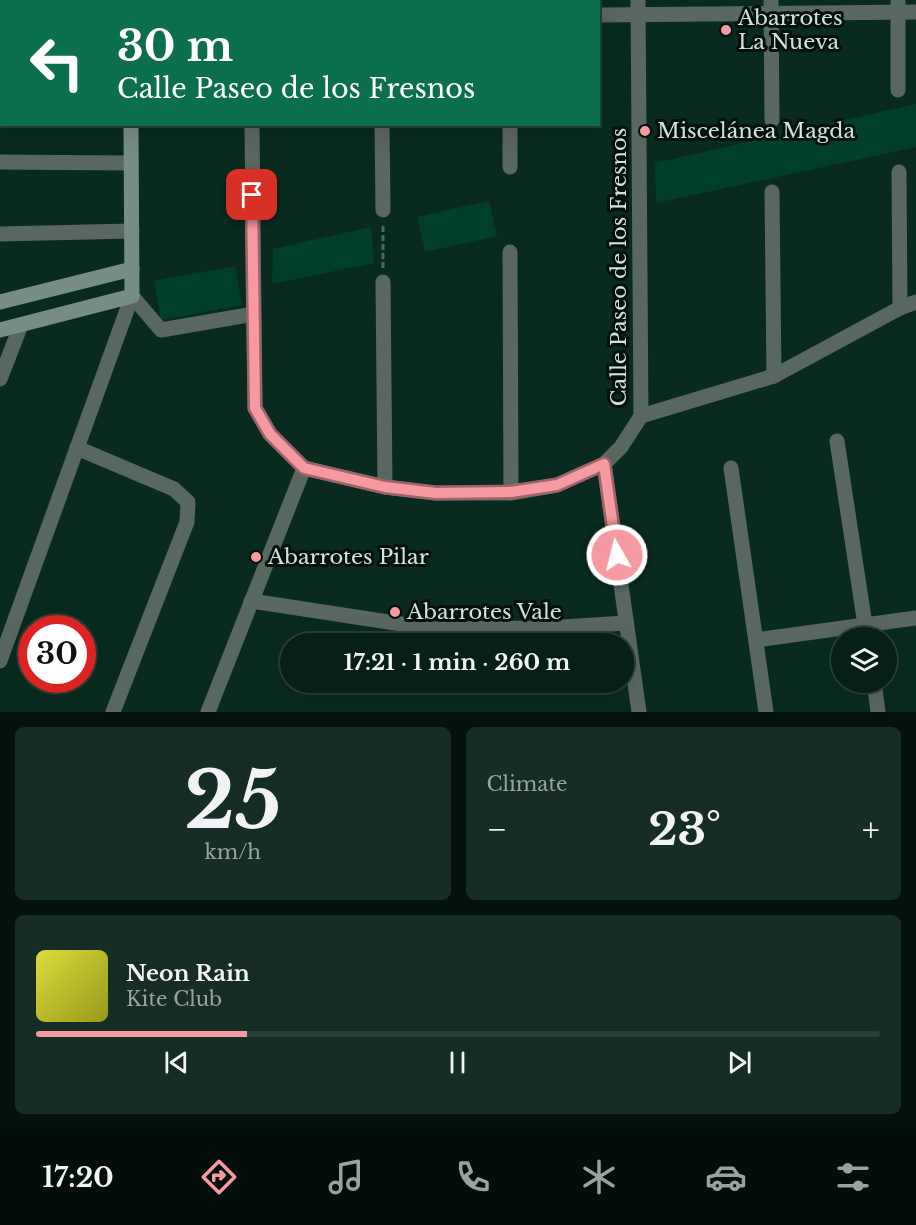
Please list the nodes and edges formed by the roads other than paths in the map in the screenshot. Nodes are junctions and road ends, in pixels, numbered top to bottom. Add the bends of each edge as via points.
1 (898, 6) edge
2 (639, 7) edge
3 (771, 7) edge
4 (916, 12) edge
5 (600, 15) edge
6 (898, 90) dead end
7 (772, 120) dead end
8 (131, 126) edge
9 (252, 126) edge
10 (382, 126) edge
11 (510, 126) edge
12 (0, 162) edge
13 (131, 164) junction
14 (510, 167) dead end
15 (899, 172) dead end
16 (772, 192) dead end
17 (383, 210) road end
18 (132, 231) junction
19 (0, 234) edge
20 (510, 252) dead end
21 (132, 269) junction
22 (383, 282) road end
23 (132, 296) junction
24 (0, 302) edge
25 (916, 302) edge
26 (900, 308) junction
27 (254, 314) junction
28 (21, 325) junction
29 (0, 330) edge
30 (774, 376) junction
31 (0, 379) edge
32 (641, 416) junction
33 (837, 441) dead end
34 (77, 448) junction
35 (604, 464) junction
36 (304, 468) junction
37 (731, 468) dead end
38 (385, 487) junction
39 (511, 492) junction
40 (251, 601) junction
41 (916, 618) edge
42 (626, 623) junction
43 (865, 627) edge
44 (881, 627) edge
45 (831, 634) edge
46 (756, 640) junction
47 (0, 661) edge
48 (875, 693) edge
49 (113, 712) edge
50 (208, 712) edge
51 (639, 712) edge
52 (766, 712) edge
53 (878, 712) edge

1 - 3 street
1 - 4 street
1 - 6 street
2 - 3 street
2 - 5 street
2 - 32 street, Calle Paseo de los Fresnos
3 - 7 street
8 - 13 street
9 - 27 street
10 - 17 street
11 - 14 street
12 - 13 street
13 - 18 street
15 - 26 street
16 - 30 street
18 - 19 street
18 - 21 street
20 - 39 street
21 - 23 street
21 - 24 street
22 - 38 street
23 - 27 street via 161,330
23 - 28 street
23 - 34 street
25 - 26 street
26 - 30 street
27 - 36 street via 255,408 270,434
28 - 29 street
28 - 31 street
30 - 32 street
32 - 35 street, Calle Paseo de los Fresnos via 621,447
33 - 43 street
34 - 47 street
34 - 49 street via 174,489 188,502 188,522
35 - 39 street, Calle Paseo de los Fresnos via 557,485
35 - 42 street
36 - 38 street, Calle Paseo de los Fresnos
36 - 40 street
37 - 46 street
38 - 39 street, Calle Paseo de los Fresnos via 436,493
40 - 42 street via 434,629
40 - 50 street
41 - 44 street
42 - 51 street
45 - 46 street
46 - 52 street
48 - 53 street

